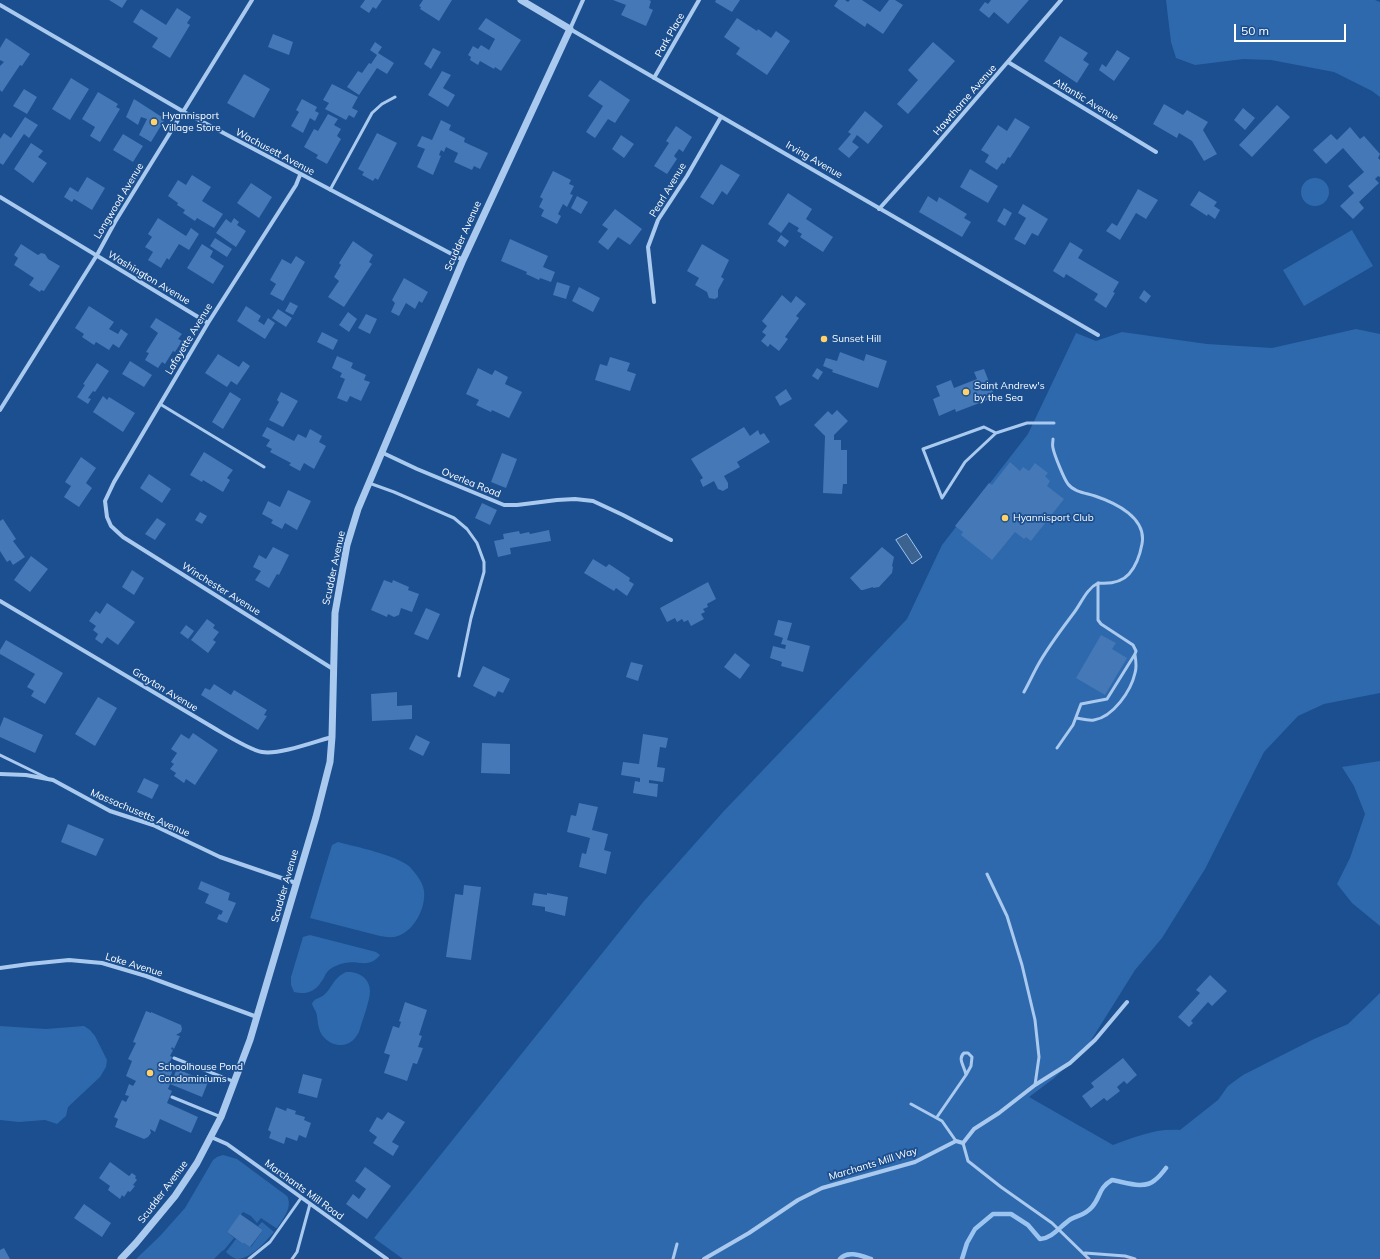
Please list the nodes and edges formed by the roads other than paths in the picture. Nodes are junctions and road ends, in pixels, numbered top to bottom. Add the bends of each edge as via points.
1 (252, 0) edge
2 (522, 0) edge
3 (583, 0) edge
4 (699, 0) edge
5 (1061, 0) edge
6 (0, 5) edge
7 (570, 29) junction
8 (1008, 62) junction
9 (654, 78) junction
10 (395, 97) dead end
11 (184, 112) junction
12 (721, 117) junction
13 (1156, 152) dead end
14 (300, 174) junction
15 (330, 190) junction
16 (0, 197) edge
17 (879, 209) junction
18 (96, 255) junction
19 (462, 260) junction
20 (654, 302) dead end
21 (208, 323) junction
22 (1098, 335) dead end
23 (160, 404) junction
24 (0, 410) edge
25 (1054, 423) dead end
26 (996, 433) junction
27 (1053, 439) dead end
28 (382, 452) junction
29 (264, 467) dead end
30 (369, 483) junction
31 (107, 517) joint
32 (671, 540) dead end
33 (1098, 583) junction
34 (0, 601) edge
35 (1135, 654) junction
36 (333, 669) junction
37 (460, 676) dead end
38 (1024, 692) dead end
39 (1076, 718) junction
40 (332, 737) junction
41 (1057, 748) dead end
42 (0, 755) edge
43 (0, 774) edge
44 (53, 780) junction
45 (987, 874) dead end
46 (296, 883) junction
47 (0, 968) edge
48 (1127, 1002) dead end
49 (257, 1017) junction
50 (174, 1058) dead end
51 (966, 1075) junction
52 (235, 1082) junction
53 (1035, 1085) junction
54 (172, 1097) dead end
55 (911, 1104) dead end
56 (221, 1117) junction
57 (937, 1117) junction
58 (211, 1137) junction
59 (956, 1140) junction
60 (963, 1143) junction
61 (301, 1198) junction
62 (310, 1204) junction
63 (677, 1244) dead end
64 (1085, 1253) junction
65 (120, 1259) edge
66 (249, 1259) edge
67 (292, 1259) edge
68 (387, 1259) edge
69 (673, 1259) edge
70 (704, 1259) edge
71 (1089, 1259) edge
72 (1135, 1259) edge

1 - 11 street, Longwood Avenue
2 - 7 street, Irving Avenue
3 - 7 street, Scudder Avenue
4 - 9 street, Park Place
5 - 8 street, Hawthorne Avenue
6 - 11 street, Wachusett Avenue
7 - 9 street, Irving Avenue
7 - 19 street, Scudder Avenue
8 - 13 street, Atlantic Avenue
8 - 17 street, Hawthorne Avenue
9 - 12 street, Irving Avenue
10 - 15 lane via 372,113
11 - 14 street, Wachusett Avenue
11 - 18 street, Longwood Avenue
12 - 17 street, Irving Avenue
12 - 20 street, Pearl Avenue via 658,220 648,247
14 - 15 street, Wachusett Avenue
14 - 21 street, Lafayette Avenue via 292,191
15 - 19 street, Wachusett Avenue
16 - 18 street, Washington Avenue
17 - 22 street, Irving Avenue
18 - 21 street, Washington Avenue
18 - 24 street, Longwood Avenue
19 - 28 street, Scudder Avenue
21 - 23 street, Lafayette Avenue
23 - 29 lane
23 - 31 street, Lafayette Avenue via 105,501
25 - 26 lane via 1027,423
26 - 26 lane via 965,462 942,498 923,449 984,427
27 - 33 lane via 1053,447 1069,486 1122,508 1134,518 1141,530 1141,553 1129,574 1115,583
28 - 30 street, Scudder Avenue
28 - 32 street, Overlea Road via 504,504 575,499 593,501
30 - 36 street, Scudder Avenue via 347,545 336,600
30 - 37 lane via 446,513 467,529 476,543 484,562 484,572 471,618
31 - 36 street, Winchester Avenue via 111,526 123,537
33 - 35 lane via 1098,620 1133,645
33 - 38 lane via 1088,592 1062,627
34 - 40 street, Grayton Avenue via 214,728 262,752 297,747
35 - 39 lane via 1110,696 1104,700 1084,702 1078,709
35 - 39 lane via 1135,674 1118,704 1106,716 1094,720
36 - 40 street, Scudder Avenue
39 - 41 lane
40 - 46 street, Scudder Avenue via 330,762
42 - 44 lane
43 - 44 street, Massachusetts Avenue
44 - 46 street, Massachusetts Avenue via 110,811 153,825 220,857
45 - 53 lane via 1007,916 1035,1020 1039,1057
46 - 49 street, Scudder Avenue
47 - 49 street, Lake Avenue via 69,960 102,963 146,976
48 - 53 street via 1080,1054
49 - 52 street, Scudder Avenue
50 - 52 lane
51 - 51 lane via 973,1060 966,1052 960,1060
51 - 57 lane
52 - 56 street, Scudder Avenue
53 - 60 street via 974,1129
54 - 56 lane
55 - 57 lane
56 - 58 street, Scudder Avenue
57 - 59 lane
58 - 61 street, Marchants Mill Road via 227,1144
58 - 65 street, Scudder Avenue via 175,1196
59 - 60 street
59 - 70 street, Marchants Mill Way via 915,1162 822,1188 798,1200
60 - 64 lane via 968,1160 1052,1223
61 - 62 street, Marchants Mill Road
61 - 66 lane via 270,1242
62 - 67 lane via 297,1252
62 - 68 street, Marchants Mill Road
63 - 69 lane
64 - 71 lane
64 - 72 lane

